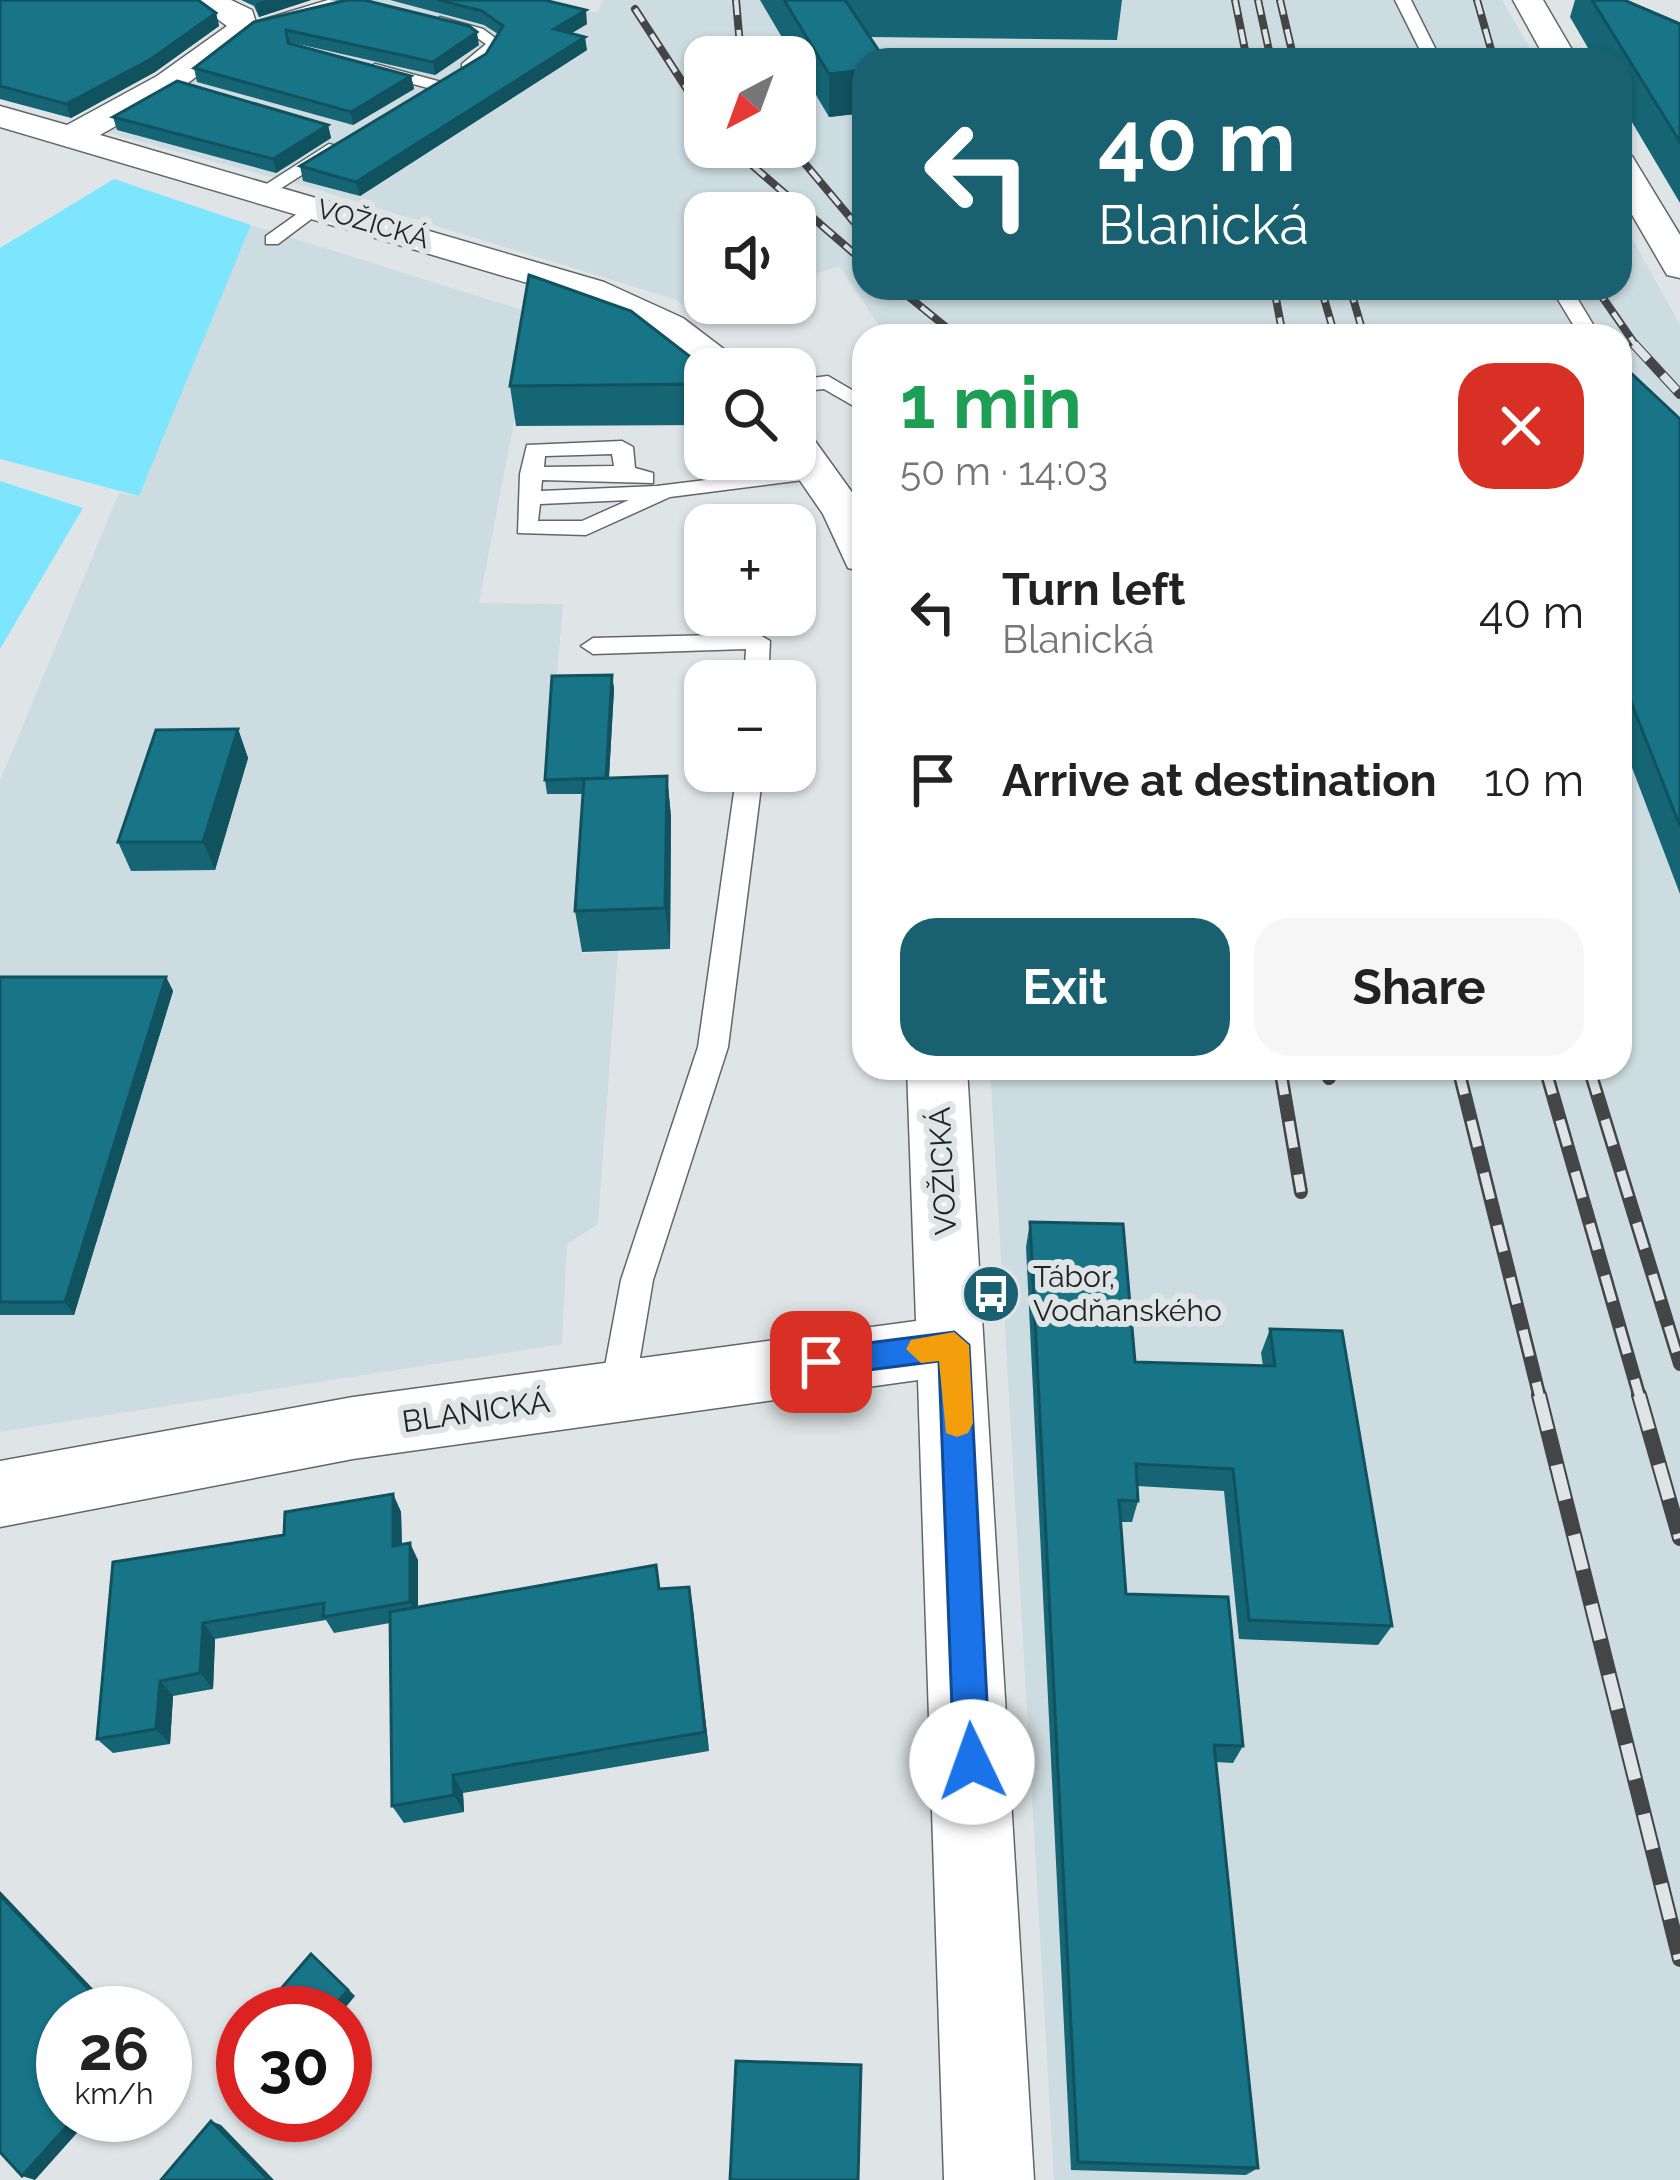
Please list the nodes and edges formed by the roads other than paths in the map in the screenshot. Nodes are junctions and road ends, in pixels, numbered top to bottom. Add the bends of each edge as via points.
1 (206, 0) edge
2 (1402, 0) edge
3 (1528, 0) edge
4 (386, 8) edge
5 (409, 14) edge
6 (243, 29) junction
7 (1427, 48) edge
8 (1555, 48) edge
9 (358, 65) edge
10 (439, 86) junction
11 (422, 95) edge
12 (0, 116) edge
13 (335, 130) dead end
14 (71, 136) junction
15 (1632, 184) edge
16 (263, 192) junction
17 (317, 208) junction
18 (272, 240) dead end
19 (1680, 267) edge
20 (700, 348) edge
21 (816, 383) edge
22 (852, 398) edge
23 (816, 474) edge
24 (718, 480) edge
25 (677, 490) junction
26 (852, 537) edge
27 (593, 646) dead end
28 (757, 660) edge
29 (747, 792) edge
30 (938, 1080) edge
31 (954, 1345) junction
32 (617, 1393) junction
33 (0, 1494) edge
34 (989, 2180) edge

1 - 6 street via 241,16
2 - 7 lane
3 - 8 street
4 - 6 lane via 334,3
5 - 10 lane via 494,43
6 - 14 street via 178,86
9 - 10 lane
10 - 11 lane
12 - 14 street, VOŽICKÁ
13 - 16 lane via 356,136
14 - 16 street, VOŽICKÁ
15 - 19 street
16 - 17 street, VOŽICKÁ
17 - 18 lane
17 - 20 street, VOŽICKÁ via 591,290
21 - 22 lane
23 - 26 street
24 - 25 lane
25 - 25 lane via 625,472 530,486 526,527 586,528
27 - 28 lane via 758,641
29 - 32 lane via 713,1047 637,1280
30 - 31 street, VOŽICKÁ
31 - 32 street, BLANICKÁ
31 - 34 street, VOŽICKÁ
32 - 33 street, BLANICKÁ via 353,1428

